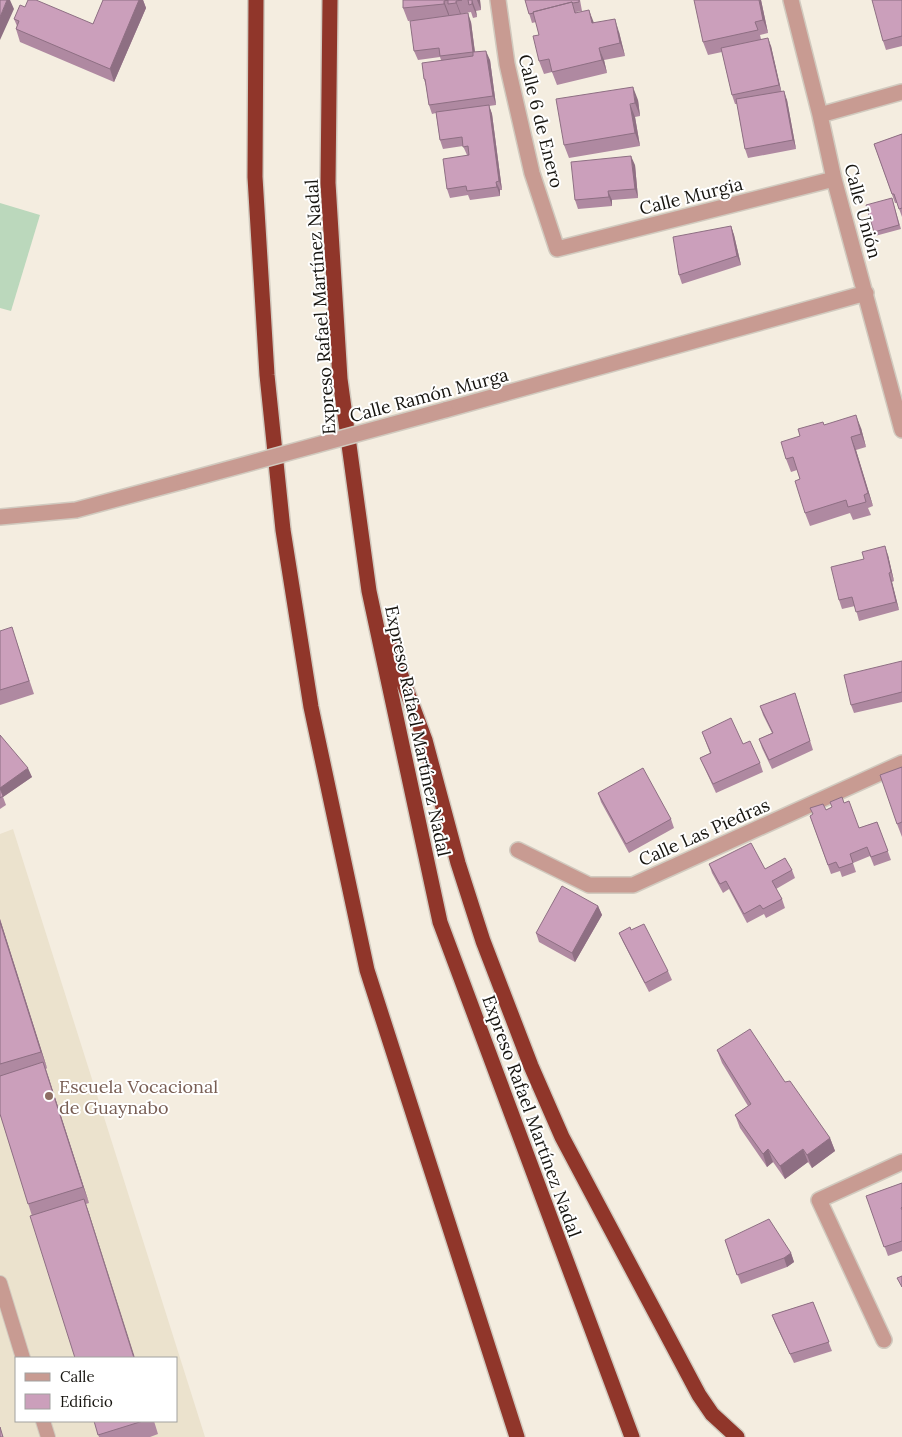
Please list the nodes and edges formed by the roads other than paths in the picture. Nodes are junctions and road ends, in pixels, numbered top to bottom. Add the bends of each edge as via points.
1 (256, 0) edge
2 (330, 0) edge
3 (498, 0) edge
4 (791, 0) edge
5 (902, 92) edge
6 (820, 115) junction
7 (834, 179) junction
8 (557, 249) joint
9 (866, 293) junction
10 (902, 430) edge
11 (0, 517) edge
12 (369, 591) junction
13 (902, 763) edge
14 (518, 850) dead end
15 (902, 1162) edge
16 (0, 1283) edge
17 (884, 1340) dead end
18 (23, 1357) edge
19 (43, 1422) edge
20 (48, 1437) edge
21 (517, 1437) edge
22 (632, 1437) edge
23 (736, 1437) edge

1 - 21 highway via 255,177 267,375 283,530 312,707 367,970
2 - 12 highway, Expreso Rafael Martínez Nadal via 328,183 340,379
3 - 8 street, Calle 6 de Enero via 507,64 532,172
4 - 6 street, Calle Unión
5 - 6 street
6 - 7 street, Calle Unión
7 - 8 street, Calle Murgia
7 - 9 street, Calle Unión
9 - 10 street, Calle Unión
9 - 11 street, Calle Ramón Murga, bridge via 76,510
12 - 22 highway, Expreso Rafael Martínez Nadal via 440,922
12 - 23 highway via 425,740 483,941 531,1066 562,1137 699,1395 712,1414
13 - 14 street, Calle Las Piedras via 633,885 589,885
15 - 17 street via 819,1200
16 - 18 lane
19 - 20 lane

